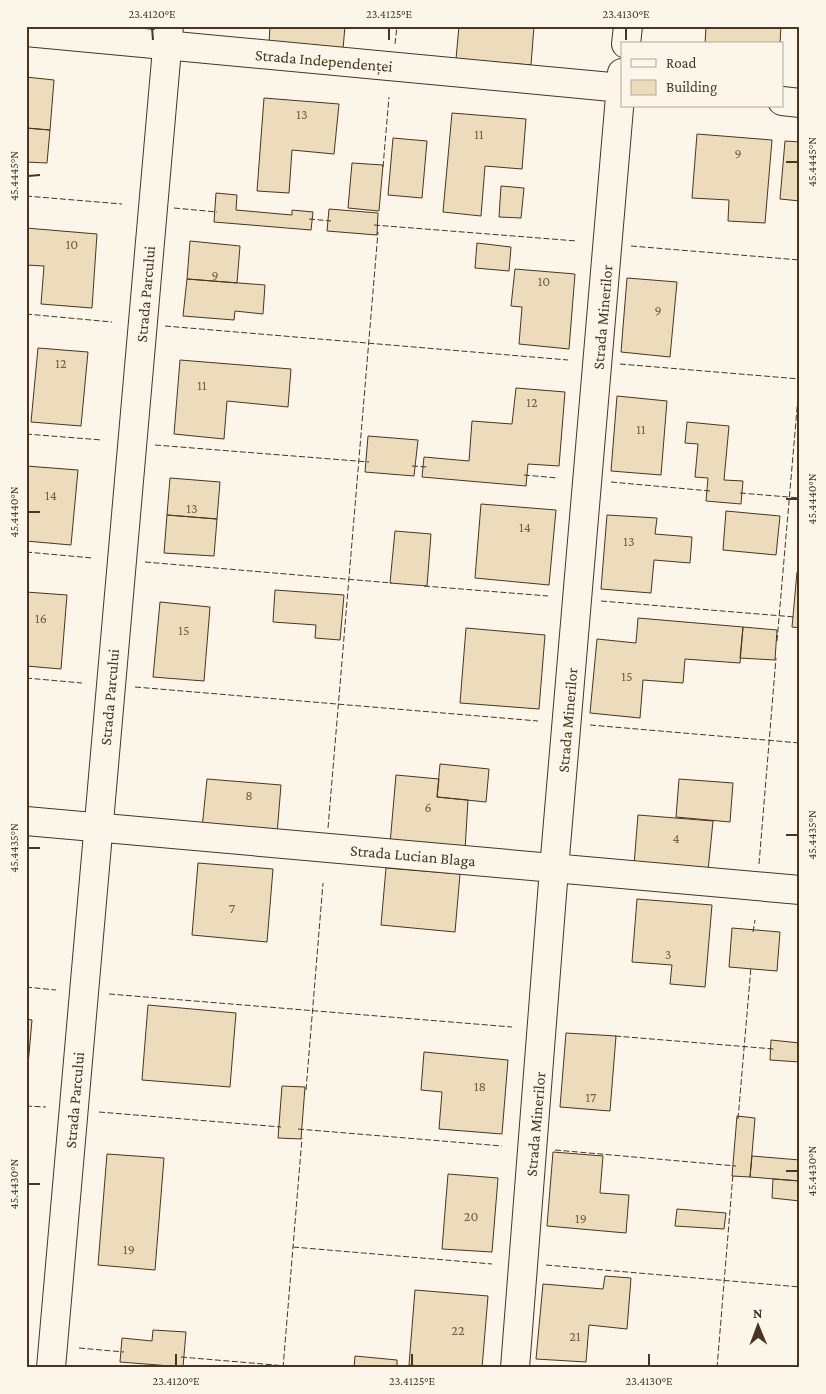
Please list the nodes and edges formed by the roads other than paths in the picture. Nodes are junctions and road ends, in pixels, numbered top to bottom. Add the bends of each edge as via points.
1 (628, 26) edge
2 (26, 32) edge
3 (168, 36) edge
4 (626, 42) edge
5 (621, 83) edge
6 (621, 95) edge
7 (784, 101) edge
8 (800, 103) edge
9 (26, 821) edge
10 (98, 826) junction
11 (554, 869) junction
12 (800, 890) edge
13 (51, 1368) edge
14 (515, 1368) edge

1 - 4 street
2 - 3 street, Strada Independenței
3 - 5 street, Strada Independenței
3 - 10 street, Strada Parcului
6 - 11 street, Strada Minerilor
7 - 8 street
9 - 10 street, Strada Lucian Blaga
10 - 11 street, Strada Lucian Blaga
10 - 13 street, Strada Parcului
11 - 12 street, Strada Lucian Blaga
11 - 14 street, Strada Minerilor

